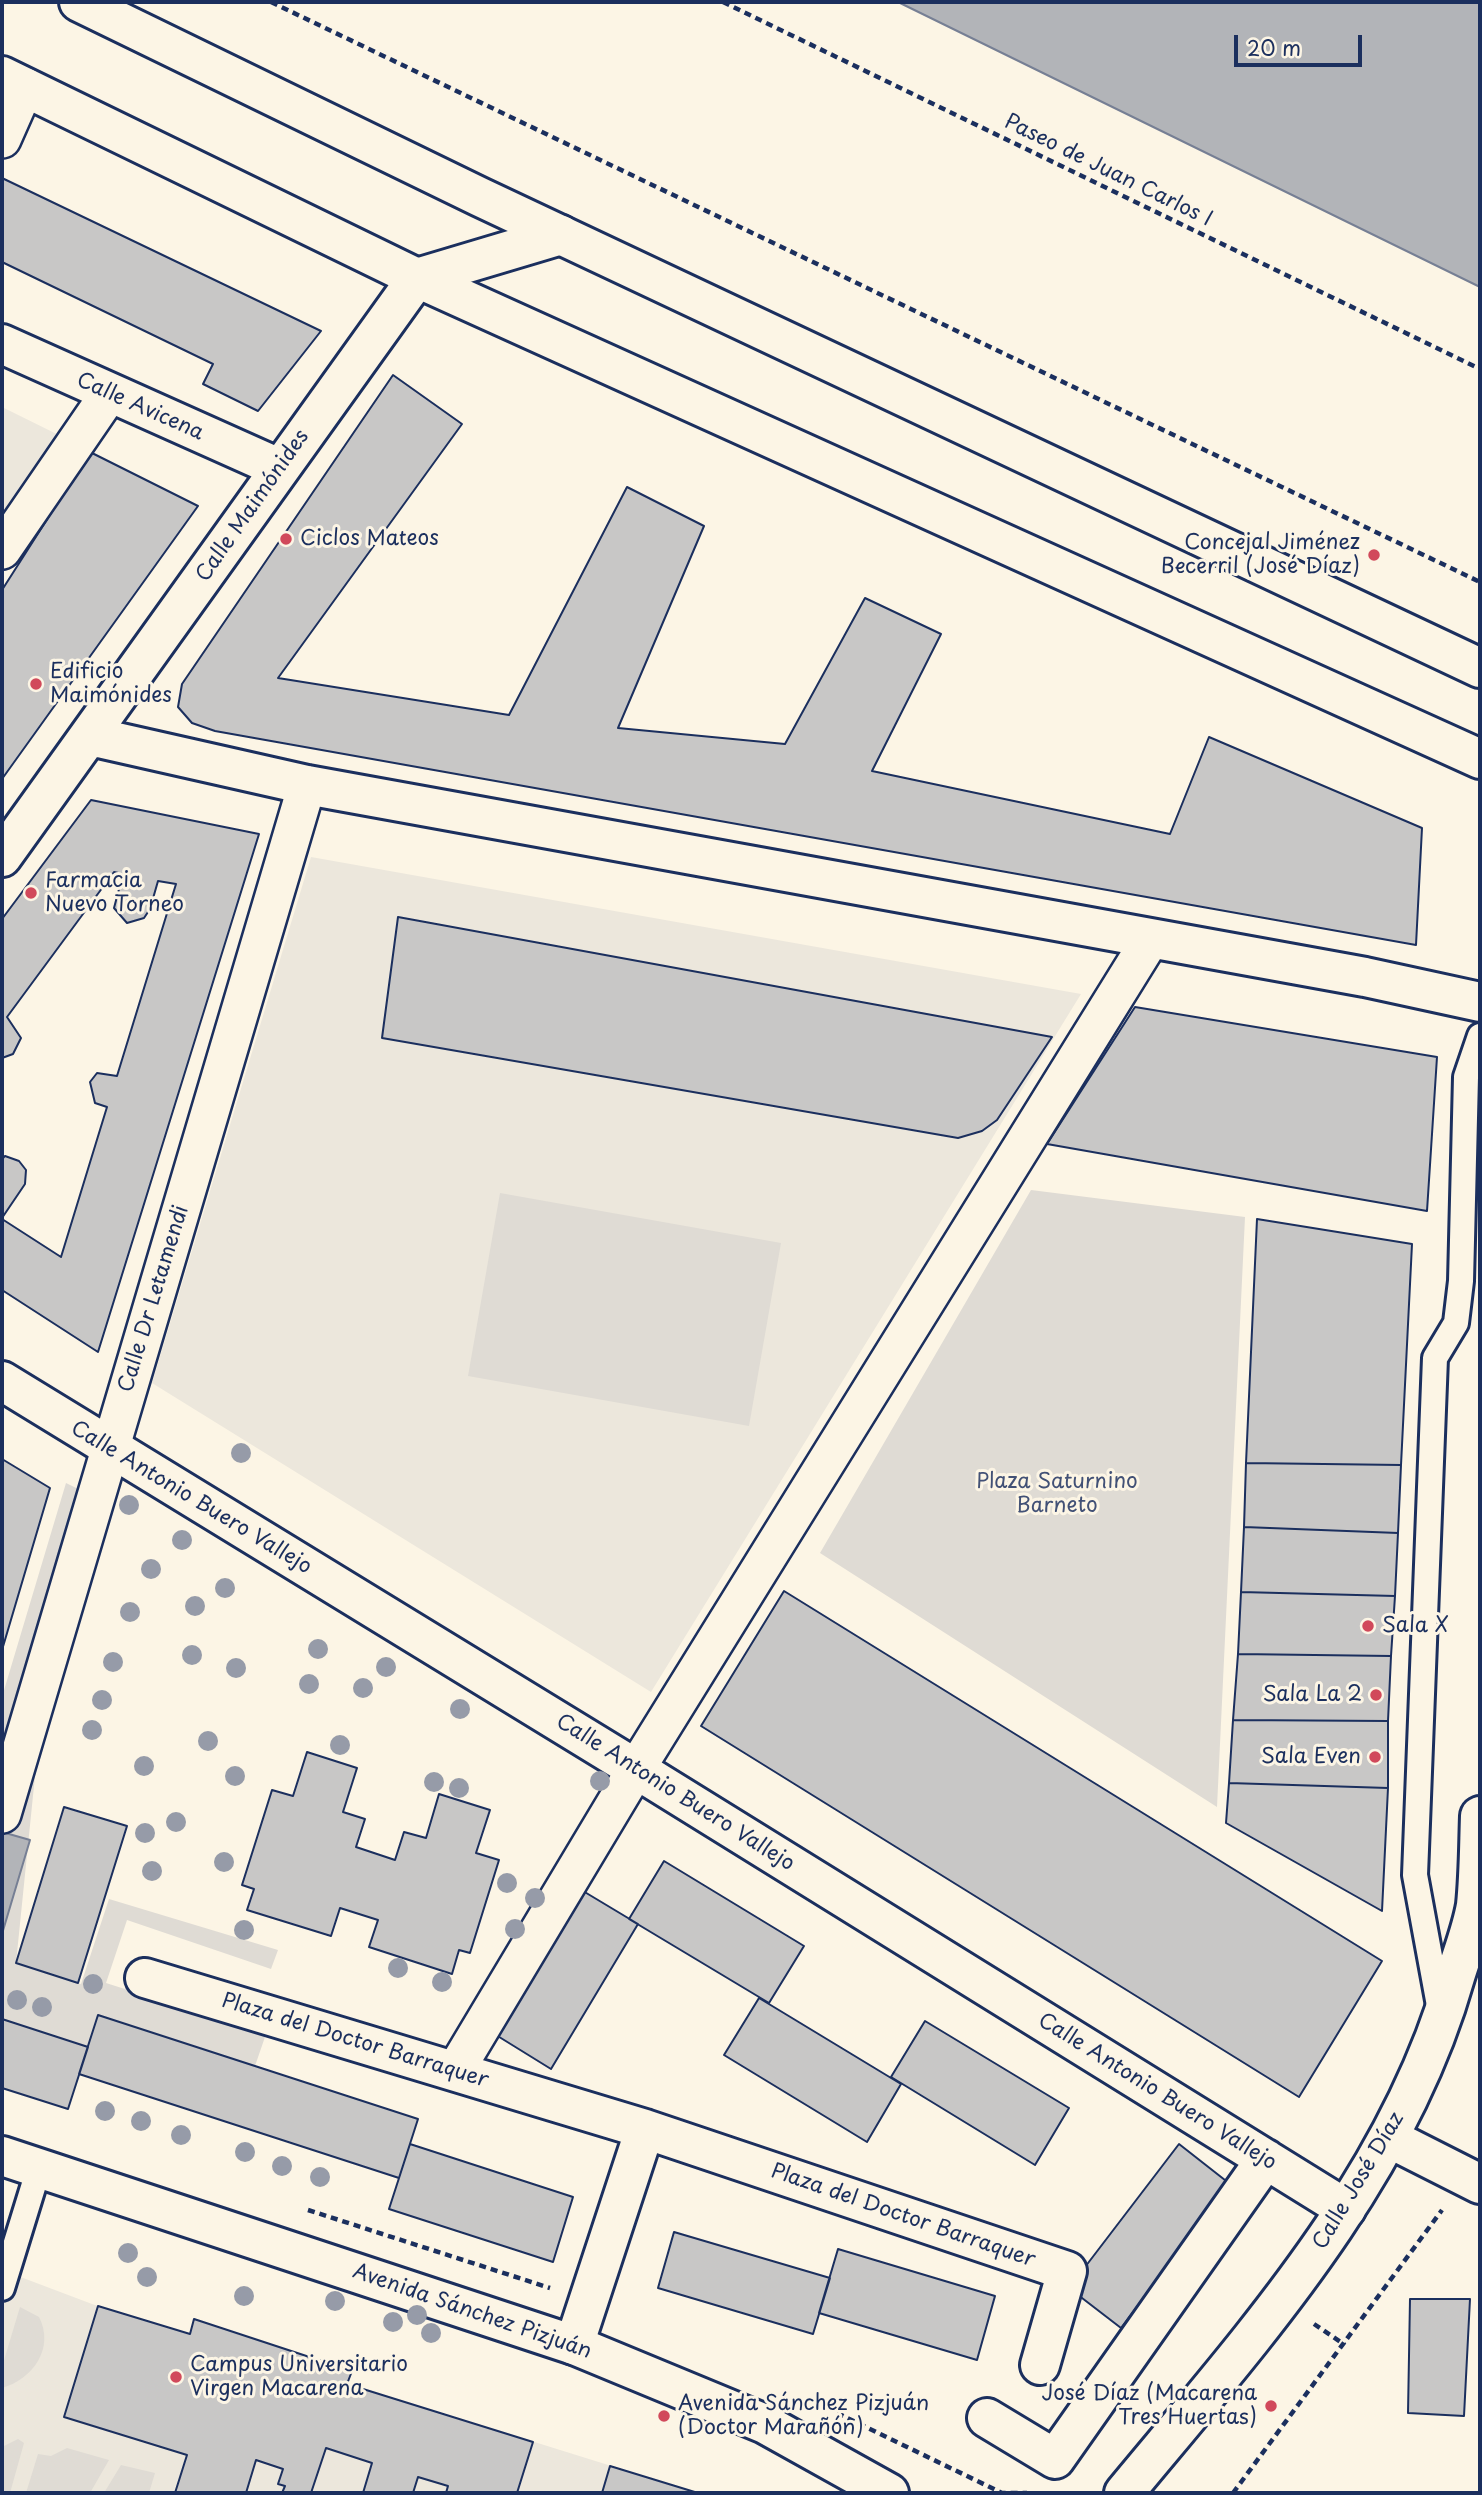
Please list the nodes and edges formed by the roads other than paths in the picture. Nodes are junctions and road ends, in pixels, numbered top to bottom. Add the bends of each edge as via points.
1 (79, 2) edge
2 (13, 82) edge
3 (2, 139) edge
4 (561, 235) junction
5 (417, 278) junction
6 (2, 344) edge
7 (109, 394) junction
8 (279, 468) junction
9 (2, 550) edge
10 (1480, 668) edge
11 (90, 736) junction
12 (1480, 760) edge
13 (307, 785) junction
14 (2, 857) edge
15 (1150, 940) junction
16 (1480, 1002) edge
17 (1480, 1036) edge
18 (2, 1381) edge
19 (110, 1448) junction
20 (636, 1769) junction
21 (2, 1814) edge
22 (1480, 1816) edge
23 (145, 1978) dead end
24 (1442, 2023) junction
25 (455, 2071) junction
26 (645, 2129) junction
27 (1389, 2138) junction
28 (2, 2156) edge
29 (1266, 2159) junction
30 (39, 2168) junction
31 (1464, 2193) edge
32 (1346, 2209) junction
33 (2, 2288) edge
34 (574, 2345) junction
35 (1040, 2365) dead end
36 (987, 2418) dead end
37 (889, 2493) edge
38 (1124, 2493) edge

1 - 4 street
2 - 3 street
2 - 5 street
4 - 5 street
4 - 10 street
5 - 8 street, Calle Maimónides
5 - 12 street
6 - 7 street, Calle Avicena
7 - 8 street, Calle Avicena
7 - 9 street
8 - 11 street, Calle Maimónides
11 - 13 street
11 - 14 street, Calle Maimónides
13 - 15 street
13 - 19 street, Calle Dr Letamendi
15 - 16 street
15 - 20 street
17 - 24 lane via 1466,1077 1456,1323 1435,1358 1434,1372 1415,1875
18 - 19 street, Calle Antonio Buero Vallejo
19 - 20 street, Calle Antonio Buero Vallejo
19 - 21 street, Calle Dr Letamendi
20 - 25 street
20 - 29 street, Calle Antonio Buero Vallejo
22 - 24 street, Calle José Díaz via 1475,1907
23 - 25 street, Plaza del Doctor Barraquer
24 - 27 street, Calle José Díaz
25 - 26 street, Plaza del Doctor Barraquer
26 - 34 street
26 - 35 street, Plaza del Doctor Barraquer via 1067,2271
27 - 31 street
27 - 32 street, Calle José Díaz
28 - 30 street, Avenida Sánchez Pizjuán
29 - 32 street, Calle Antonio Buero Vallejo
29 - 36 street via 1055,2459
30 - 33 lane
30 - 34 street, Avenida Sánchez Pizjuán
32 - 38 street, Calle José Díaz via 1282,2301
34 - 37 street, Avenida Sánchez Pizjuán via 765,2424

